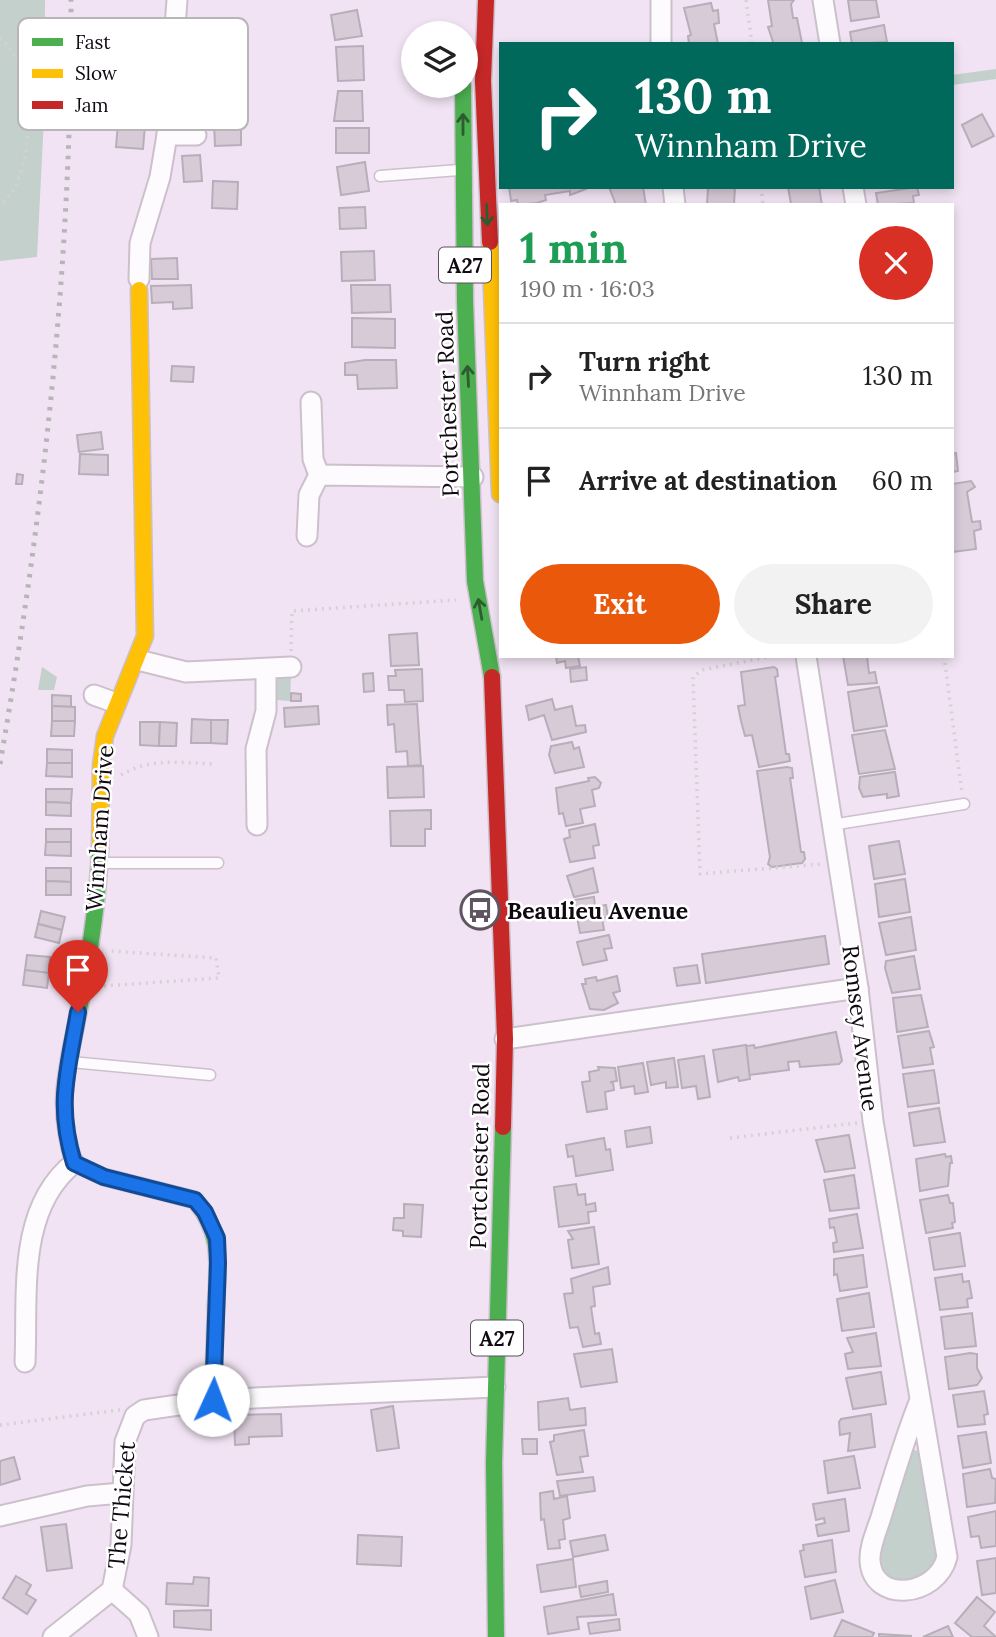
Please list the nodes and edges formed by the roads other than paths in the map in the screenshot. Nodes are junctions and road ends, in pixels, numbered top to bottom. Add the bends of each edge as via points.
1 (177, 0) edge
2 (486, 0) edge
3 (661, 0) edge
4 (823, 0) edge
5 (176, 18) edge
6 (661, 42) edge
7 (830, 42) edge
8 (463, 98) edge
9 (167, 130) edge
10 (167, 135) junction
11 (196, 135) dead end
12 (463, 169) junction
13 (380, 176) dead end
14 (139, 285) joint
15 (311, 402) dead end
16 (499, 471) edge
17 (319, 475) junction
18 (472, 477) junction
19 (307, 536) dead end
20 (499, 616) edge
21 (806, 658) edge
22 (138, 660) junction
23 (291, 667) road end
24 (266, 669) junction
25 (492, 677) junction
26 (94, 695) dead end
27 (116, 703) junction
28 (964, 804) road end
29 (257, 825) dead end
30 (831, 825) junction
31 (99, 863) junction
32 (218, 863) dead end
33 (858, 988) junction
34 (505, 1040) junction
35 (69, 1062) junction
36 (210, 1075) dead end
37 (74, 1163) junction
38 (25, 1362) dead end
39 (495, 1387) junction
40 (213, 1400) junction
41 (920, 1400) junction
42 (122, 1493) junction
43 (0, 1516) edge
44 (112, 1590) junction
45 (53, 1637) edge
46 (148, 1637) edge
47 (496, 1637) edge

1 - 5 street
2 -> 16 main road, Portchester Road / A27 via 483,109
3 - 6 street
4 - 7 street
12 -> 8 main road, Portchester Road / A27
9 - 10 street
10 - 11 street
10 - 14 street via 140,243
12 - 13 lane
18 -> 12 main road, Portchester Road / A27
14 - 22 main road, Winnham Drive via 145,636
15 - 17 street via 313,459
17 - 18 street
17 - 19 street via 309,495
25 -> 18 main road, Portchester Road / A27 via 475,581
20 - 25 main road, Portchester Road / A27
21 - 30 street, Romsey Avenue
22 - 24 street via 186,672
22 - 27 main road, Winnham Drive
23 - 24 street
24 - 29 street via 266,711 257,749
25 - 34 main road, Portchester Road / A27
26 - 27 street
27 - 31 main road, Winnham Drive via 102,752
28 - 30 lane
30 - 33 street, Romsey Avenue
31 - 32 lane
31 - 35 main road, Winnham Drive via 90,949
33 - 34 street
33 - 41 street, Romsey Avenue via 873,1121
34 - 39 main road, Portchester Road / A27
35 - 36 lane
35 - 37 main road, Winnham Drive via 62,1114
37 - 38 street via 46,1192 31,1237
37 - 40 main road via 104,1177 195,1200 205,1212 217,1238
39 - 40 street, The Thicket
39 - 47 main road, Portchester Road / A27
40 - 42 street, The Thicket via 158,1406 135,1416 125,1442
41 - 41 street, Romsey Avenue via 947,1557 932,1583 917,1590 899,1590 879,1581 871,1552
42 - 43 street via 87,1496
42 - 44 street, The Thicket via 121,1545
44 - 45 street, The Thicket
44 - 46 street via 139,1614

